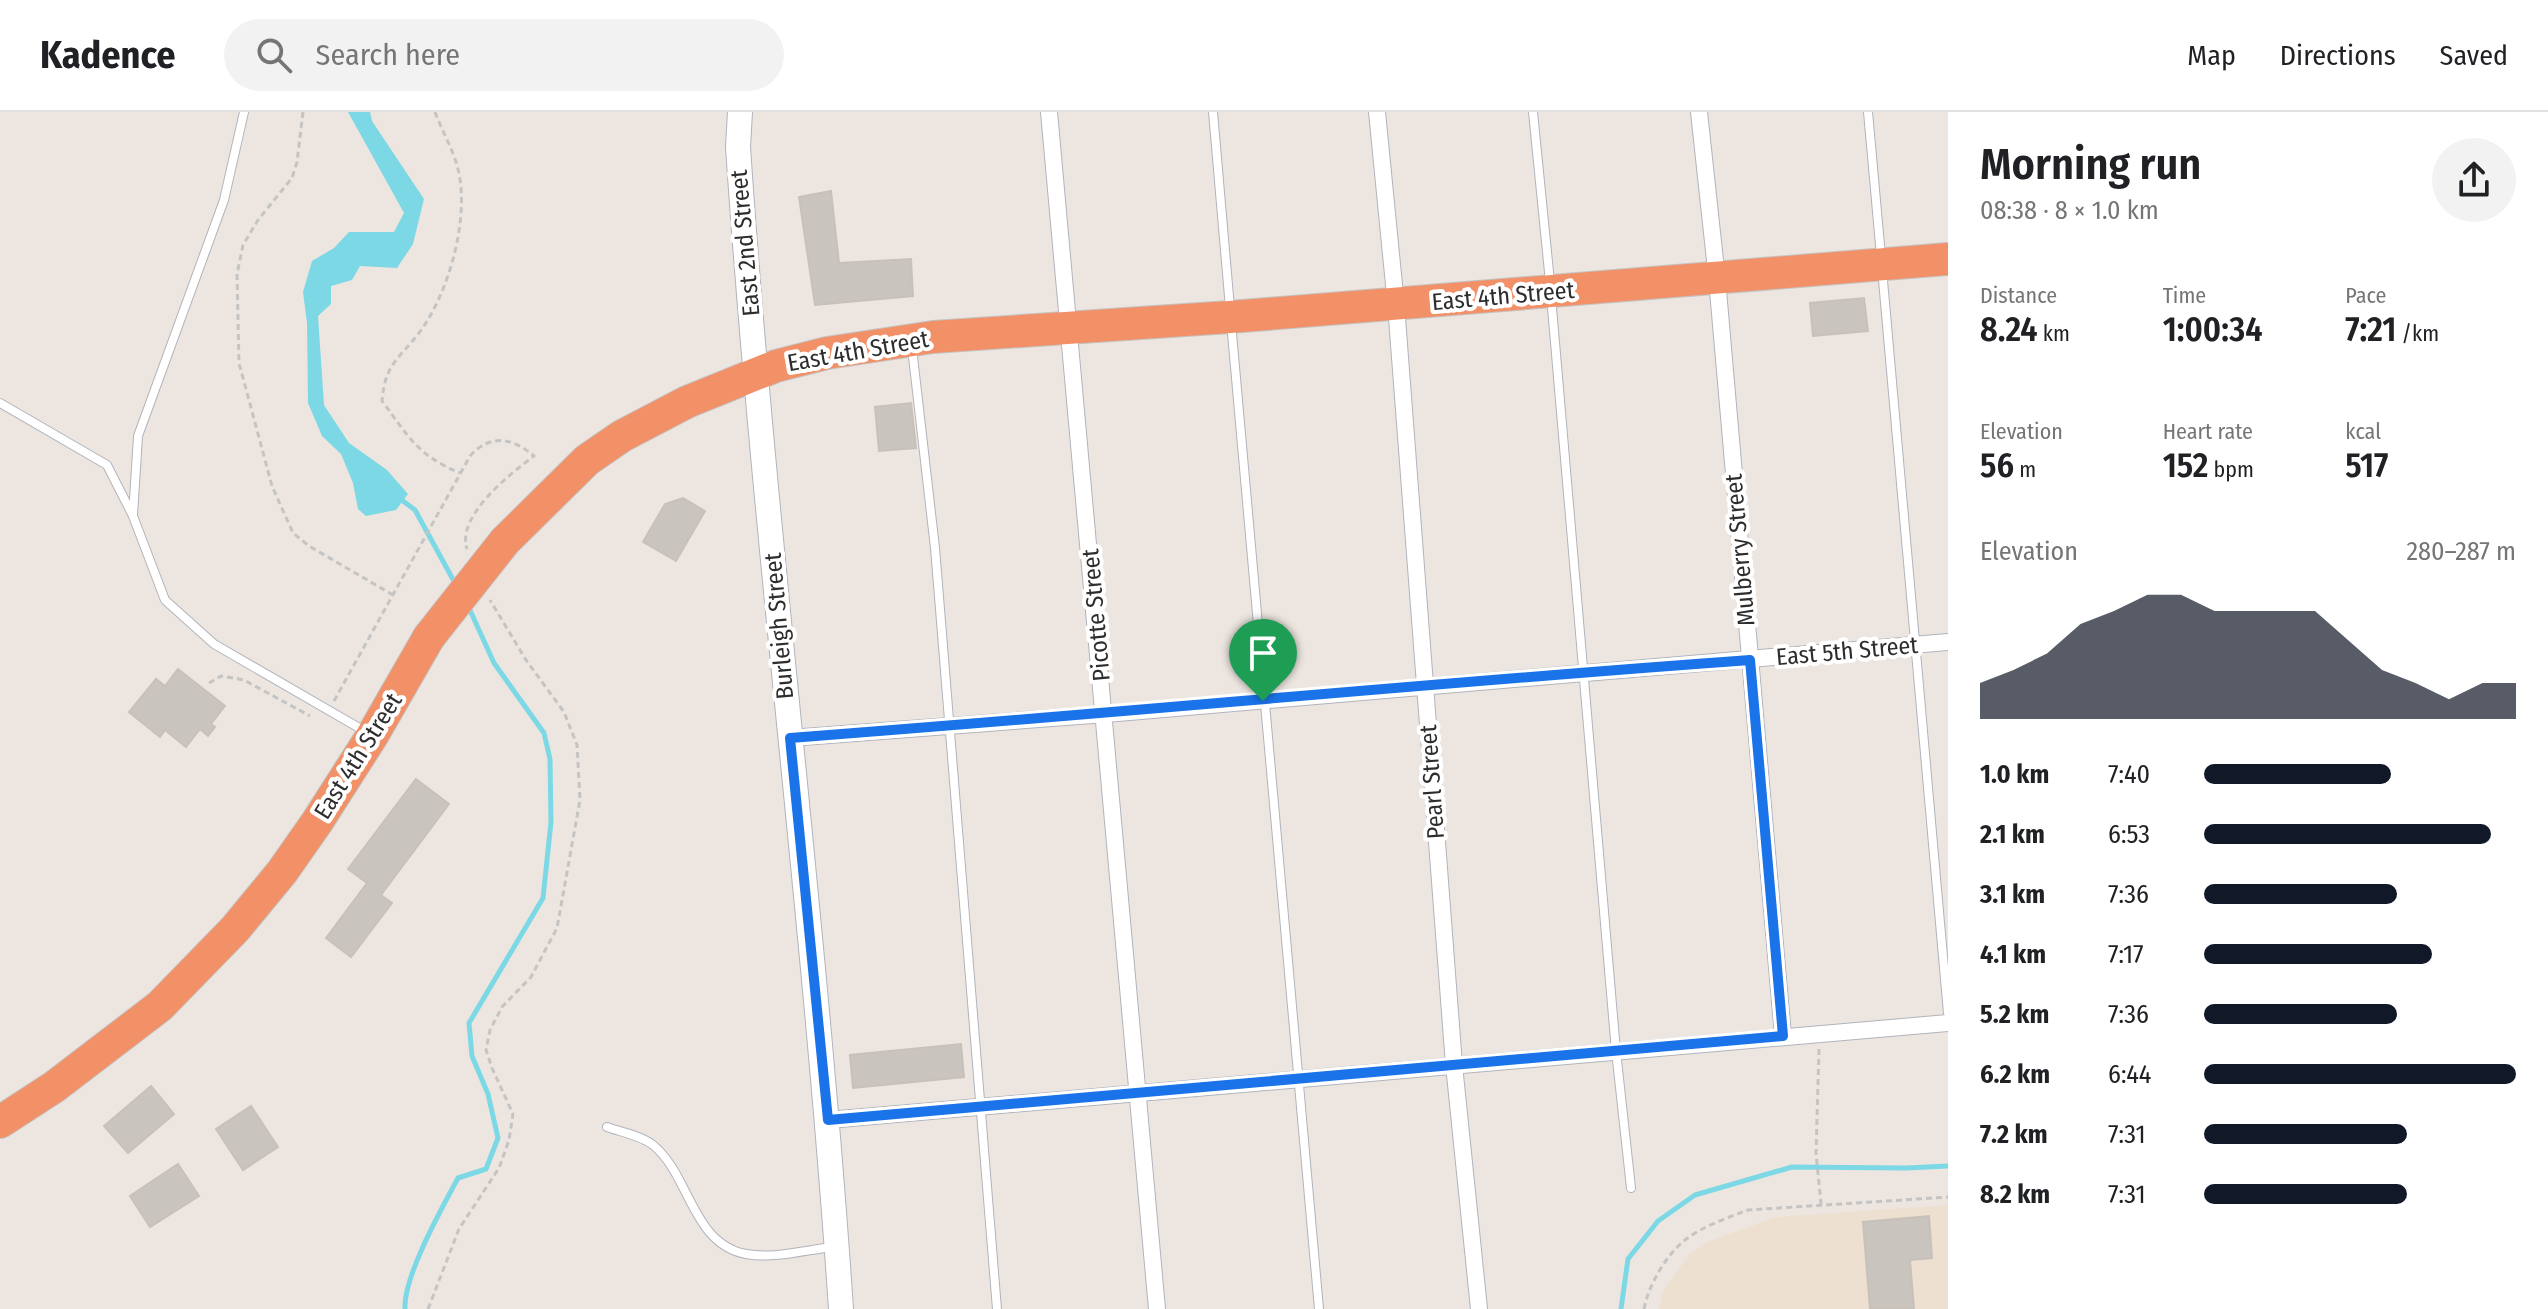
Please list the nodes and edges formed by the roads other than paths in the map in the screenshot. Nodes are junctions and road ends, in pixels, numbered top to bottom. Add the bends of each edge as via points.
1 (244, 112) edge
2 (740, 112) edge
3 (1049, 112) edge
4 (1213, 112) edge
5 (1377, 112) edge
6 (1533, 112) edge
7 (1699, 112) edge
8 (1868, 112) edge
9 (1948, 259) edge
10 (1882, 264) junction
11 (1717, 279) junction
12 (1551, 292) junction
13 (1396, 305) junction
14 (1230, 317) junction
15 (1069, 329) junction
16 (911, 340) junction
17 (755, 374) junction
18 (0, 403) edge
19 (133, 516) junction
20 (1948, 642) edge
21 (1917, 645) junction
22 (1750, 660) junction
23 (1584, 671) junction
24 (1425, 686) junction
25 (1263, 701) junction
26 (1106, 714) junction
27 (949, 726) junction
28 (372, 736) junction
29 (790, 738) junction
30 (1948, 1013) edge
31 (1948, 1023) edge
32 (1783, 1036) junction
33 (1616, 1051) junction
34 (1454, 1065) junction
35 (1300, 1079) junction
36 (1139, 1094) junction
37 (981, 1107) junction
38 (828, 1120) junction
39 (0, 1122) edge
40 (607, 1127) dead end
41 (1631, 1188) dead end
42 (837, 1246) junction
43 (841, 1309) edge
44 (997, 1309) edge
45 (1157, 1309) edge
46 (1319, 1309) edge
47 (1479, 1309) edge

1 - 19 lane via 224,200 138,436
2 - 17 street, East 2nd Street
3 - 15 street, Picotte Street
4 - 14 lane
5 - 13 street, Pearl Street
6 - 12 lane
7 - 11 street, Mulberry Street
8 - 10 lane
9 - 10 highway, East 4th Street
10 - 11 highway, East 4th Street
10 - 21 lane
11 - 12 highway, East 4th Street
11 - 22 street, Mulberry Street
12 - 13 highway, East 4th Street
12 - 23 lane
13 - 14 highway, East 4th Street
13 - 24 street, Pearl Street
14 - 15 highway, East 4th Street
14 - 25 lane
15 - 16 highway, East 4th Street
15 - 26 street, Picotte Street
16 - 17 highway, East 4th Street via 827,353
16 - 27 lane
17 - 28 highway, East 4th Street, bridge via 665,412 587,460 505,541 429,637
17 - 29 street, Burleigh Street
18 - 19 lane via 107,465
19 - 28 lane via 165,600 214,644
20 - 21 street, East 5th Street
21 - 22 street, East 5th Street
21 - 30 lane
22 - 23 street, East 5th Street
22 - 32 street, Mulberry Street
23 - 24 street, East 5th Street
23 - 33 lane
24 - 25 street, East 5th Street
24 - 34 street, Pearl Street
25 - 26 street, East 5th Street
25 - 35 lane
26 - 27 street, East 5th Street
26 - 36 street, Picotte Street
27 - 29 street, East 5th Street
27 - 37 lane
28 - 39 highway, East 4th Street via 282,872 212,954 160,1006
29 - 38 street, Burleigh Street
31 - 32 street
32 - 33 street
33 - 34 street
33 - 41 lane
34 - 35 street
34 - 47 street, Pearl Street
35 - 36 street
35 - 46 lane
36 - 37 street
36 - 45 street, Picotte Street
37 - 38 street
37 - 44 lane
38 - 42 street, Burleigh Street
40 - 42 lane via 652,1144 720,1243 746,1254
42 - 43 street, Burleigh Street

